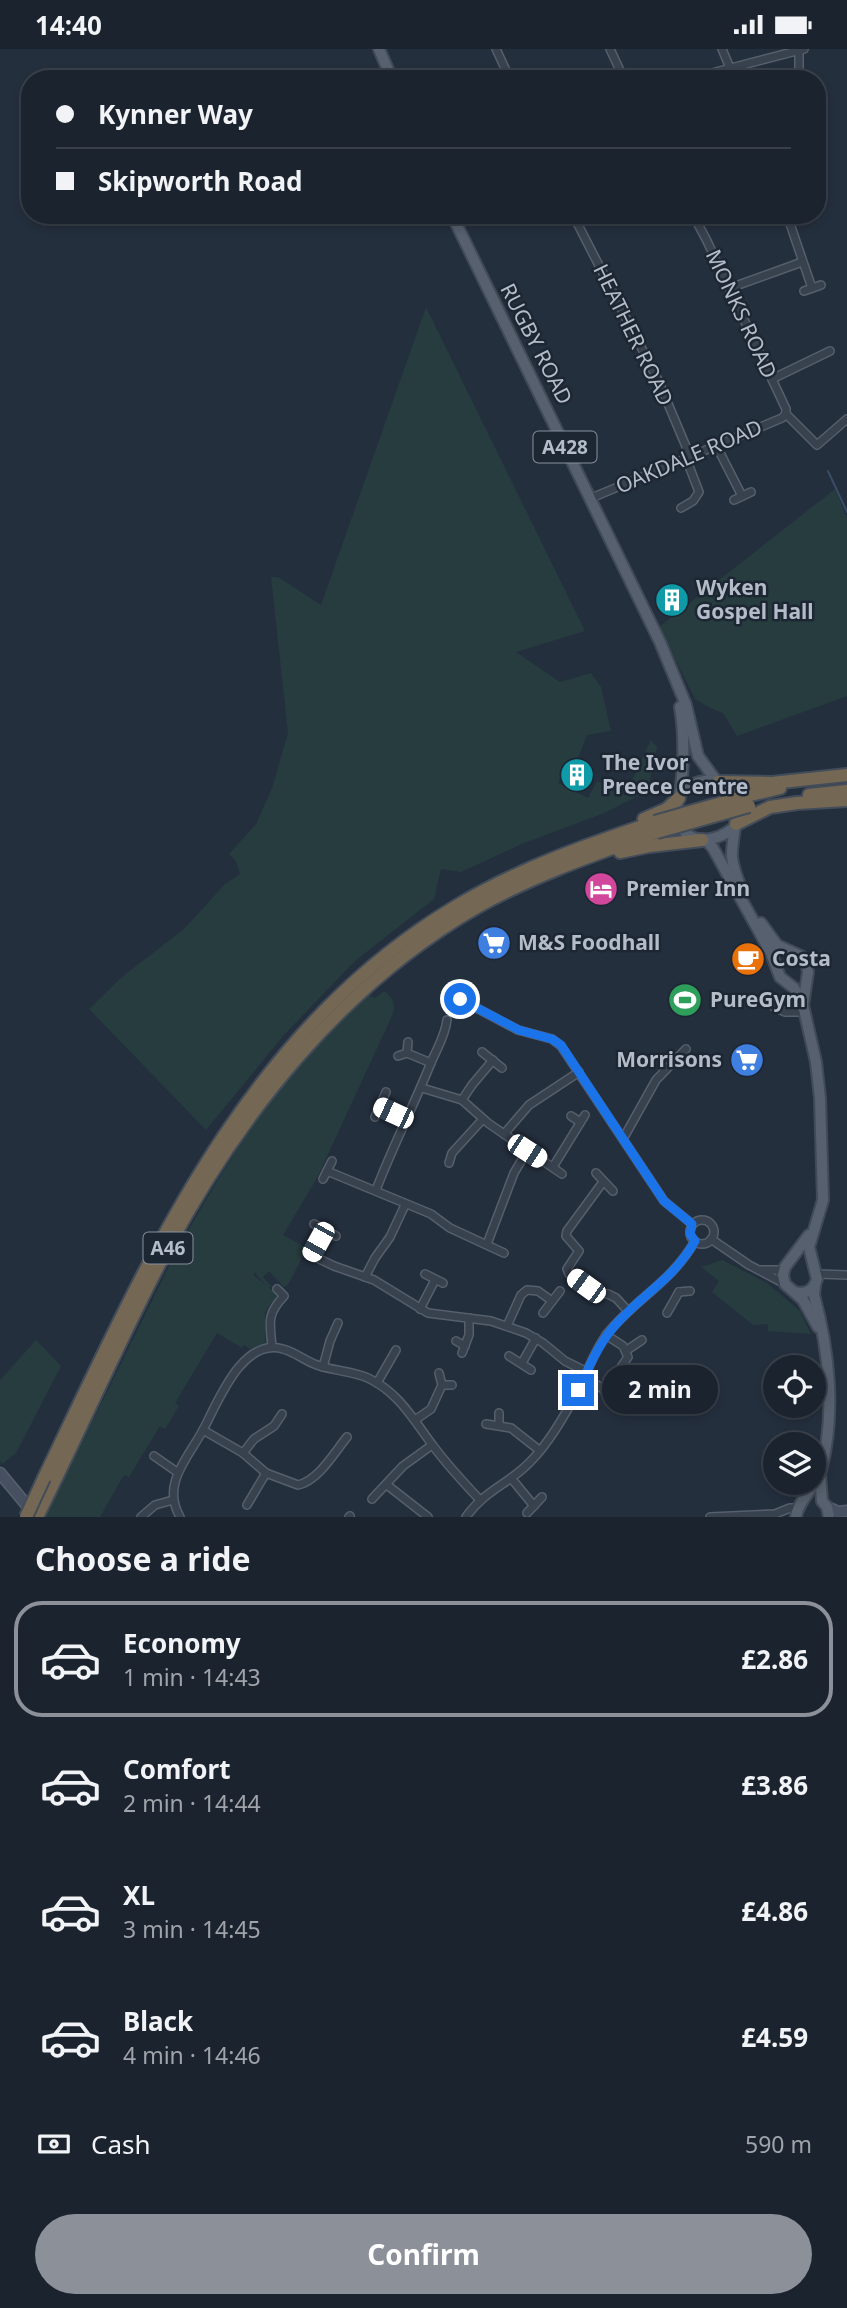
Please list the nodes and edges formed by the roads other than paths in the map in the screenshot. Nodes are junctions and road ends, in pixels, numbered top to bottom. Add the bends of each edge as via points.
1 (379, 49) edge
2 (496, 49) edge
3 (610, 49) edge
4 (722, 49) edge
5 (801, 50) edge
6 (730, 68) junction
7 (388, 70) edge
8 (506, 70) edge
9 (620, 70) edge
10 (723, 70) edge
11 (800, 70) edge
12 (457, 224) edge
13 (578, 224) edge
14 (698, 224) edge
15 (790, 224) edge
16 (802, 262) junction
17 (821, 285) dead end
18 (730, 288) junction
19 (830, 351) dead end
20 (772, 379) junction
21 (786, 414) junction
22 (847, 419) edge
23 (716, 445) junction
24 (688, 457) junction
25 (751, 492) dead end
26 (742, 496) junction
27 (589, 499) junction
28 (734, 500) dead end
29 (681, 508) dead end
30 (676, 680) junction
31 (847, 777) edge
32 (718, 782) junction
33 (847, 790) edge
34 (679, 797) junction
35 (847, 800) edge
36 (748, 801) junction
37 (735, 826) junction
38 (656, 827) junction
39 (704, 840) junction
40 (792, 954) junction
41 (778, 967) junction
42 (807, 975) junction
43 (786, 983) junction
44 (455, 988) dead end
45 (774, 1007) dead end
46 (803, 1008) junction
47 (447, 1020) dead end
48 (320, 1032) junction
49 (297, 1041) junction
50 (408, 1042) dead end
51 (686, 1049) dead end
52 (482, 1052) dead end
53 (407, 1053) junction
54 (398, 1056) dead end
55 (493, 1060) junction
56 (431, 1063) junction
57 (502, 1068) dead end
58 (579, 1072) junction
59 (422, 1088) junction
60 (386, 1092) dead end
61 (462, 1100) junction
62 (380, 1107) junction
63 (571, 1116) dead end
64 (375, 1117) dead end
65 (482, 1119) junction
66 (407, 1120) junction
67 (504, 1134) junction
68 (623, 1139) junction
69 (443, 1149) dead end
70 (527, 1151) junction
71 (452, 1153) junction
72 (332, 1161) dead end
73 (449, 1163) dead end
74 (553, 1167) junction
75 (327, 1171) junction
76 (562, 1174) dead end
77 (596, 1174) dead end
78 (323, 1179) dead end
79 (603, 1182) junction
80 (376, 1190) junction
81 (613, 1191) dead end
82 (405, 1205) junction
83 (314, 1224) dead end
84 (692, 1224) junction
85 (814, 1228) junction
86 (325, 1230) junction
87 (337, 1236) dead end
88 (711, 1239) junction
89 (695, 1241) junction
90 (487, 1244) junction
91 (504, 1253) dead end
92 (812, 1263) junction
93 (787, 1265) junction
94 (760, 1270) junction
95 (425, 1274) dead end
96 (847, 1275) edge
97 (365, 1277) junction
98 (668, 1278) junction
99 (816, 1279) junction
100 (785, 1284) junction
101 (277, 1289) dead end
102 (560, 1291) dead end
103 (690, 1291) dead end
104 (679, 1292) junction
105 (795, 1292) junction
106 (552, 1301) junction
107 (420, 1309) junction
108 (628, 1311) junction
109 (543, 1313) dead end
110 (667, 1313) dead end
111 (469, 1318) junction
112 (338, 1324) dead end
113 (507, 1326) junction
114 (606, 1335) junction
115 (823, 1335) junction
116 (536, 1338) junction
117 (642, 1340) dead end
118 (456, 1341) dead end
119 (272, 1347) junction
120 (627, 1350) junction
121 (392, 1352) dead end
122 (509, 1356) dead end
123 (522, 1363) junction
124 (323, 1367) junction
125 (531, 1370) dead end
126 (587, 1372) junction
127 (439, 1373) dead end
128 (377, 1383) junction
129 (442, 1385) junction
130 (452, 1385) dead end
131 (597, 1385) dead end
132 (605, 1390) junction
133 (617, 1398) dead end
134 (499, 1413) dead end
135 (282, 1418) dead end
136 (415, 1420) junction
137 (486, 1424) dead end
138 (499, 1424) junction
139 (203, 1430) junction
140 (341, 1440) dead end
141 (432, 1445) junction
142 (540, 1450) junction
143 (826, 1451) edge
144 (243, 1453) junction
145 (154, 1457) dead end
146 (177, 1472) junction
147 (0, 1473) edge
148 (265, 1473) junction
149 (511, 1478) junction
150 (49, 1482) junction
151 (387, 1485) junction
152 (542, 1497) dead end
153 (372, 1499) dead end
154 (173, 1500) junction
155 (247, 1500) dead end
156 (480, 1500) junction
157 (534, 1506) junction
158 (826, 1508) edge
159 (799, 1509) edge
160 (847, 1511) edge
161 (527, 1513) dead end
162 (777, 1515) edge
163 (424, 1516) edge
164 (26, 1517) edge
165 (37, 1517) edge
166 (141, 1517) edge
167 (180, 1517) edge
168 (466, 1517) edge
169 (710, 1517) edge

1 - 7 main road
2 - 8 street
3 - 9 street
4 - 6 street
5 - 6 street
5 - 11 street
6 - 10 street
12 - 27 main road, RUGBY ROAD / A428
13 - 24 street, HEATHER ROAD via 658,380
14 - 18 street, MONKS ROAD
15 - 16 street
16 - 17 street via 808,290
16 - 18 street
18 - 20 street, MONKS ROAD
19 - 20 street
20 - 21 street, MONKS ROAD
21 - 22 street via 817,445
21 - 23 street, OAKDALE ROAD
23 - 24 street, OAKDALE ROAD
23 - 26 street
24 - 27 street, OAKDALE ROAD
24 - 29 street, HEATHER ROAD via 699,492
25 - 26 street
26 - 28 street
27 - 30 main road, RUGBY ROAD / A428
30 - 32 main road, RUGBY ROAD / A428 via 698,756
30 - 34 main road, RUGBY ROAD / A428 via 684,739
31 - 32 highway
31 - 36 highway, A46 via 778,788
32 - 34 main road via 692,784
32 - 37 main road via 732,795
33 - 36 highway, A46
34 - 39 main road via 679,821 689,834
34 - 49 highway via 658,814 556,848 453,901 341,986
35 - 37 highway via 770,807
36 - 38 highway, A46, bridge
37 - 39 main road via 719,838
37 - 40 main road via 732,858 746,898 776,945
38 - 48 highway, A46 via 475,908 407,954
38 - 49 highway, A46 via 560,855 456,906 376,963
39 - 41 main road via 713,848
39 - 48 highway via 609,855 533,885 412,957
40 - 41 main road via 782,958
40 - 42 main road via 806,962
41 - 43 main road
42 - 43 main road via 798,984
42 - 46 main road
43 - 46 main road via 794,988
44 - 58 street via 469,1004 519,1030 557,1042
45 - 46 street via 785,1012
46 - 85 main road via 820,1101 822,1200
47 - 56 street
48 - 150 highway, A46 via 256,1110 199,1194
49 - 150 highway, A46 via 231,1124 168,1225
50 - 53 street
51 - 68 street via 656,1080
52 - 55 street
53 - 54 street
53 - 56 street
55 - 57 street
55 - 61 street
56 - 59 street
58 - 67 street via 529,1105
58 - 68 street
59 - 61 street
59 - 66 street
60 - 62 street
61 - 65 street
62 - 64 street
62 - 66 street
63 - 74 street via 583,1119
65 - 67 street
65 - 71 street
66 - 80 street
67 - 70 street
68 - 84 street via 664,1201
69 - 71 street
70 - 74 street
70 - 90 street
71 - 73 street
72 - 75 street
74 - 76 street
75 - 78 street
75 - 80 street
77 - 79 street
79 - 81 street
79 - 108 street via 567,1231 579,1251 567,1269 597,1293 616,1298
80 - 82 street
82 - 90 street
82 - 97 street
83 - 86 street
84 - 88 street via 708,1222 713,1229
84 - 89 street via 690,1234
85 - 92 main road via 809,1247
85 - 93 main road
86 - 87 street
86 - 97 street via 311,1255
88 - 89 street
88 - 94 street
89 - 98 street
90 - 91 street
92 - 93 main road via 802,1258
92 - 99 main road
93 - 94 street
93 - 100 main road
94 - 100 street
95 - 107 street via 439,1282
96 - 99 street
97 - 107 street
98 - 104 street
98 - 108 street
99 - 105 main road via 805,1293
99 - 115 main road via 814,1295
100 - 105 main road
101 - 119 street via 287,1293 270,1315
102 - 106 street
103 - 104 street
104 - 110 street
105 - 115 main road
106 - 109 street
106 - 113 street via 538,1291 527,1290
107 - 111 street
108 - 114 street
111 - 113 street
111 - 118 street via 464,1350
112 - 124 street via 330,1330
113 - 116 street
114 - 120 street
114 - 126 street
115 - 143 main road
116 - 123 street
116 - 126 street
117 - 120 street
119 - 124 street
119 - 139 street via 257,1351 242,1363
120 - 132 street via 626,1361
121 - 128 street
122 - 123 street
123 - 125 street
124 - 128 street
126 - 142 street
127 - 129 street
128 - 136 street via 399,1399
129 - 130 street
129 - 136 street via 431,1409
131 - 132 street
132 - 133 street
134 - 138 street
135 - 144 street
136 - 141 street
137 - 138 street
138 - 142 street
139 - 144 street
139 - 146 street
140 - 148 street via 321,1469 303,1484
141 - 151 street via 403,1466
141 - 156 street
142 - 149 street
144 - 148 street
145 - 146 street
146 - 154 street
147 - 165 main road
148 - 155 street
149 - 156 street
149 - 157 street
150 - 164 highway, A46, bridge
150 - 165 highway, A46
151 - 153 street
151 - 163 street
152 - 157 street
154 - 166 street via 155,1505
154 - 167 street
156 - 168 street
157 - 161 street
158 - 159 main road via 810,1499
158 - 160 main road
159 - 162 street
162 - 169 street

